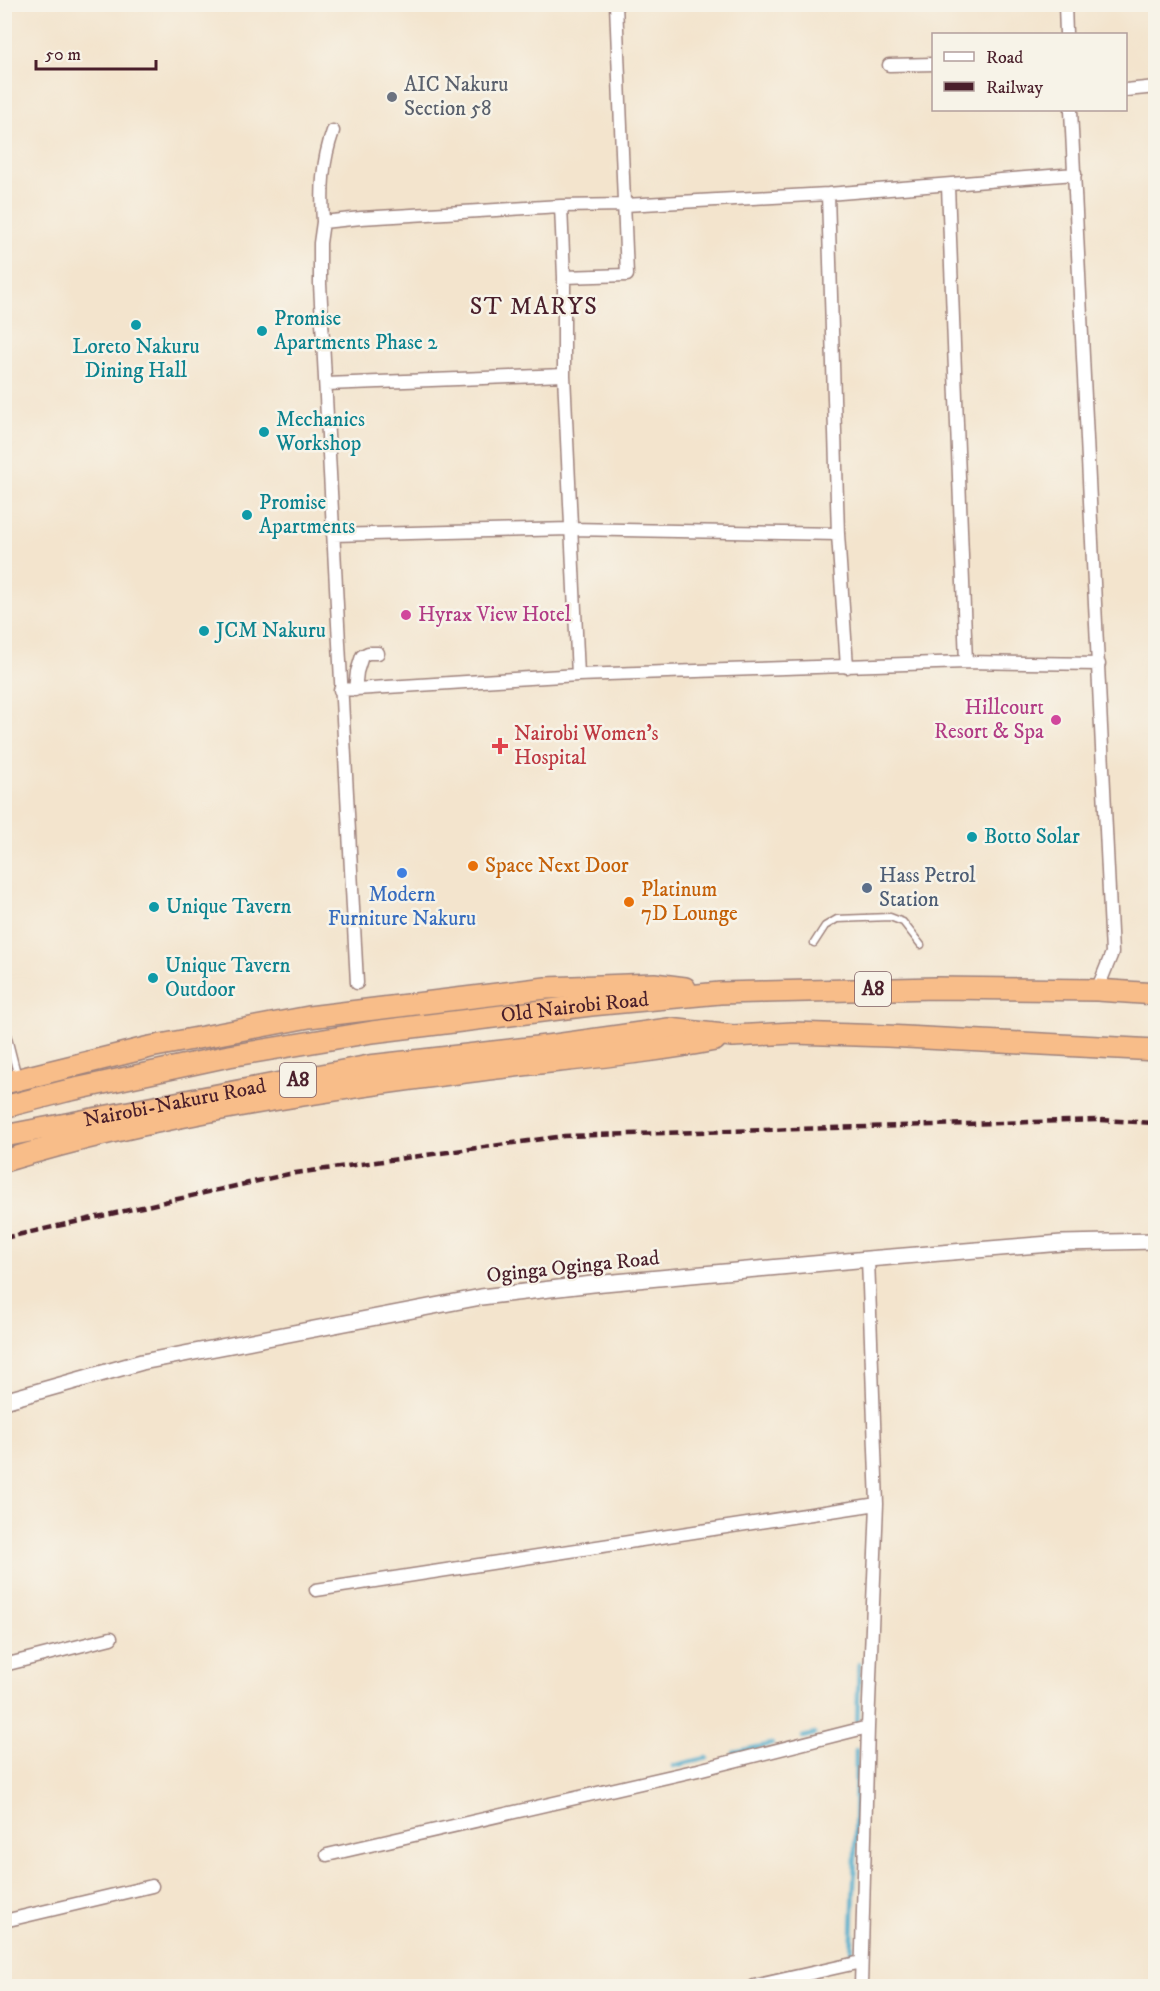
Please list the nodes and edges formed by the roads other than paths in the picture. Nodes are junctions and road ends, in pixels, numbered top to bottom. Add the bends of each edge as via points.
1 (616, 4) edge
2 (1065, 4) edge
3 (1066, 33) edge
4 (932, 64) edge
5 (889, 65) dead end
6 (1155, 87) edge
7 (1127, 90) edge
8 (1071, 111) edge
9 (333, 131) dead end
10 (1075, 174) junction
11 (948, 186) junction
12 (828, 194) junction
13 (625, 205) junction
14 (561, 206) junction
15 (323, 222) junction
16 (564, 277) junction
17 (564, 375) junction
18 (326, 384) junction
19 (570, 529) junction
20 (838, 534) junction
21 (333, 535) junction
22 (378, 653) dead end
23 (966, 662) junction
24 (1099, 664) junction
25 (847, 667) junction
26 (578, 675) junction
27 (340, 690) junction
28 (355, 690) junction
29 (814, 943) dead end
30 (921, 945) dead end
31 (357, 983) dead end
32 (1096, 990) junction
33 (720, 993) junction
34 (1155, 994) edge
35 (4, 1035) edge
36 (733, 1036) junction
37 (594, 1038) joint
38 (1155, 1050) edge
39 (12, 1081) edge
40 (4, 1107) edge
41 (4, 1136) edge
42 (4, 1161) edge
43 (1155, 1241) edge
44 (868, 1259) junction
45 (4, 1401) edge
46 (877, 1504) junction
47 (316, 1590) dead end
48 (111, 1638) dead end
49 (4, 1665) edge
50 (868, 1727) junction
51 (327, 1855) dead end
52 (152, 1886) dead end
53 (4, 1921) edge
54 (861, 1962) junction
55 (754, 1986) edge
56 (861, 1986) edge

1 - 13 street
2 - 3 street
4 - 5 street
6 - 7 street
8 - 10 street
9 - 15 street via 325,153
10 - 11 street
10 - 24 street
11 - 12 street
11 - 23 street
12 - 13 street
12 - 20 street
13 - 14 street
13 - 16 street via 627,275
14 - 15 street
14 - 16 street
15 - 18 street via 320,284
16 - 17 street
17 - 18 street
17 - 19 street
18 - 21 street
19 - 20 street
19 - 21 street
19 - 26 street
20 - 25 street
21 - 27 street
22 - 28 street via 362,656
23 - 24 street
23 - 25 street
24 - 32 street via 1112,953
25 - 26 street
26 - 28 street
27 - 28 street
27 - 31 street
29 - 30 lane via 825,926 837,919 890,917 903,922
32 - 33 highway, Old Nairobi Road / A8 via 936,988
32 - 34 highway, Old Nairobi Road / A8
33 - 39 highway via 654,984 546,988 321,1016 150,1047
33 - 40 highway, Old Nairobi Road / A8 via 372,1032 240,1054
35 - 39 lane via 7,1034
36 - 37 highway, Old Nairobi Road / A8 via 669,1029
36 - 38 highway, Old Nairobi Road / A8 via 887,1036
36 - 42 highway via 662,1051 346,1088 176,1118
37 - 41 highway, Nairobi-Nakuru Road / A8 via 369,1066
43 - 44 street, Oginga Oginga Road via 1062,1243
44 - 45 street, Oginga Oginga Road via 481,1298 142,1362
44 - 46 street
46 - 47 street
46 - 50 street
48 - 49 street
50 - 51 street
50 - 54 street
52 - 53 street
54 - 55 street
54 - 56 street

